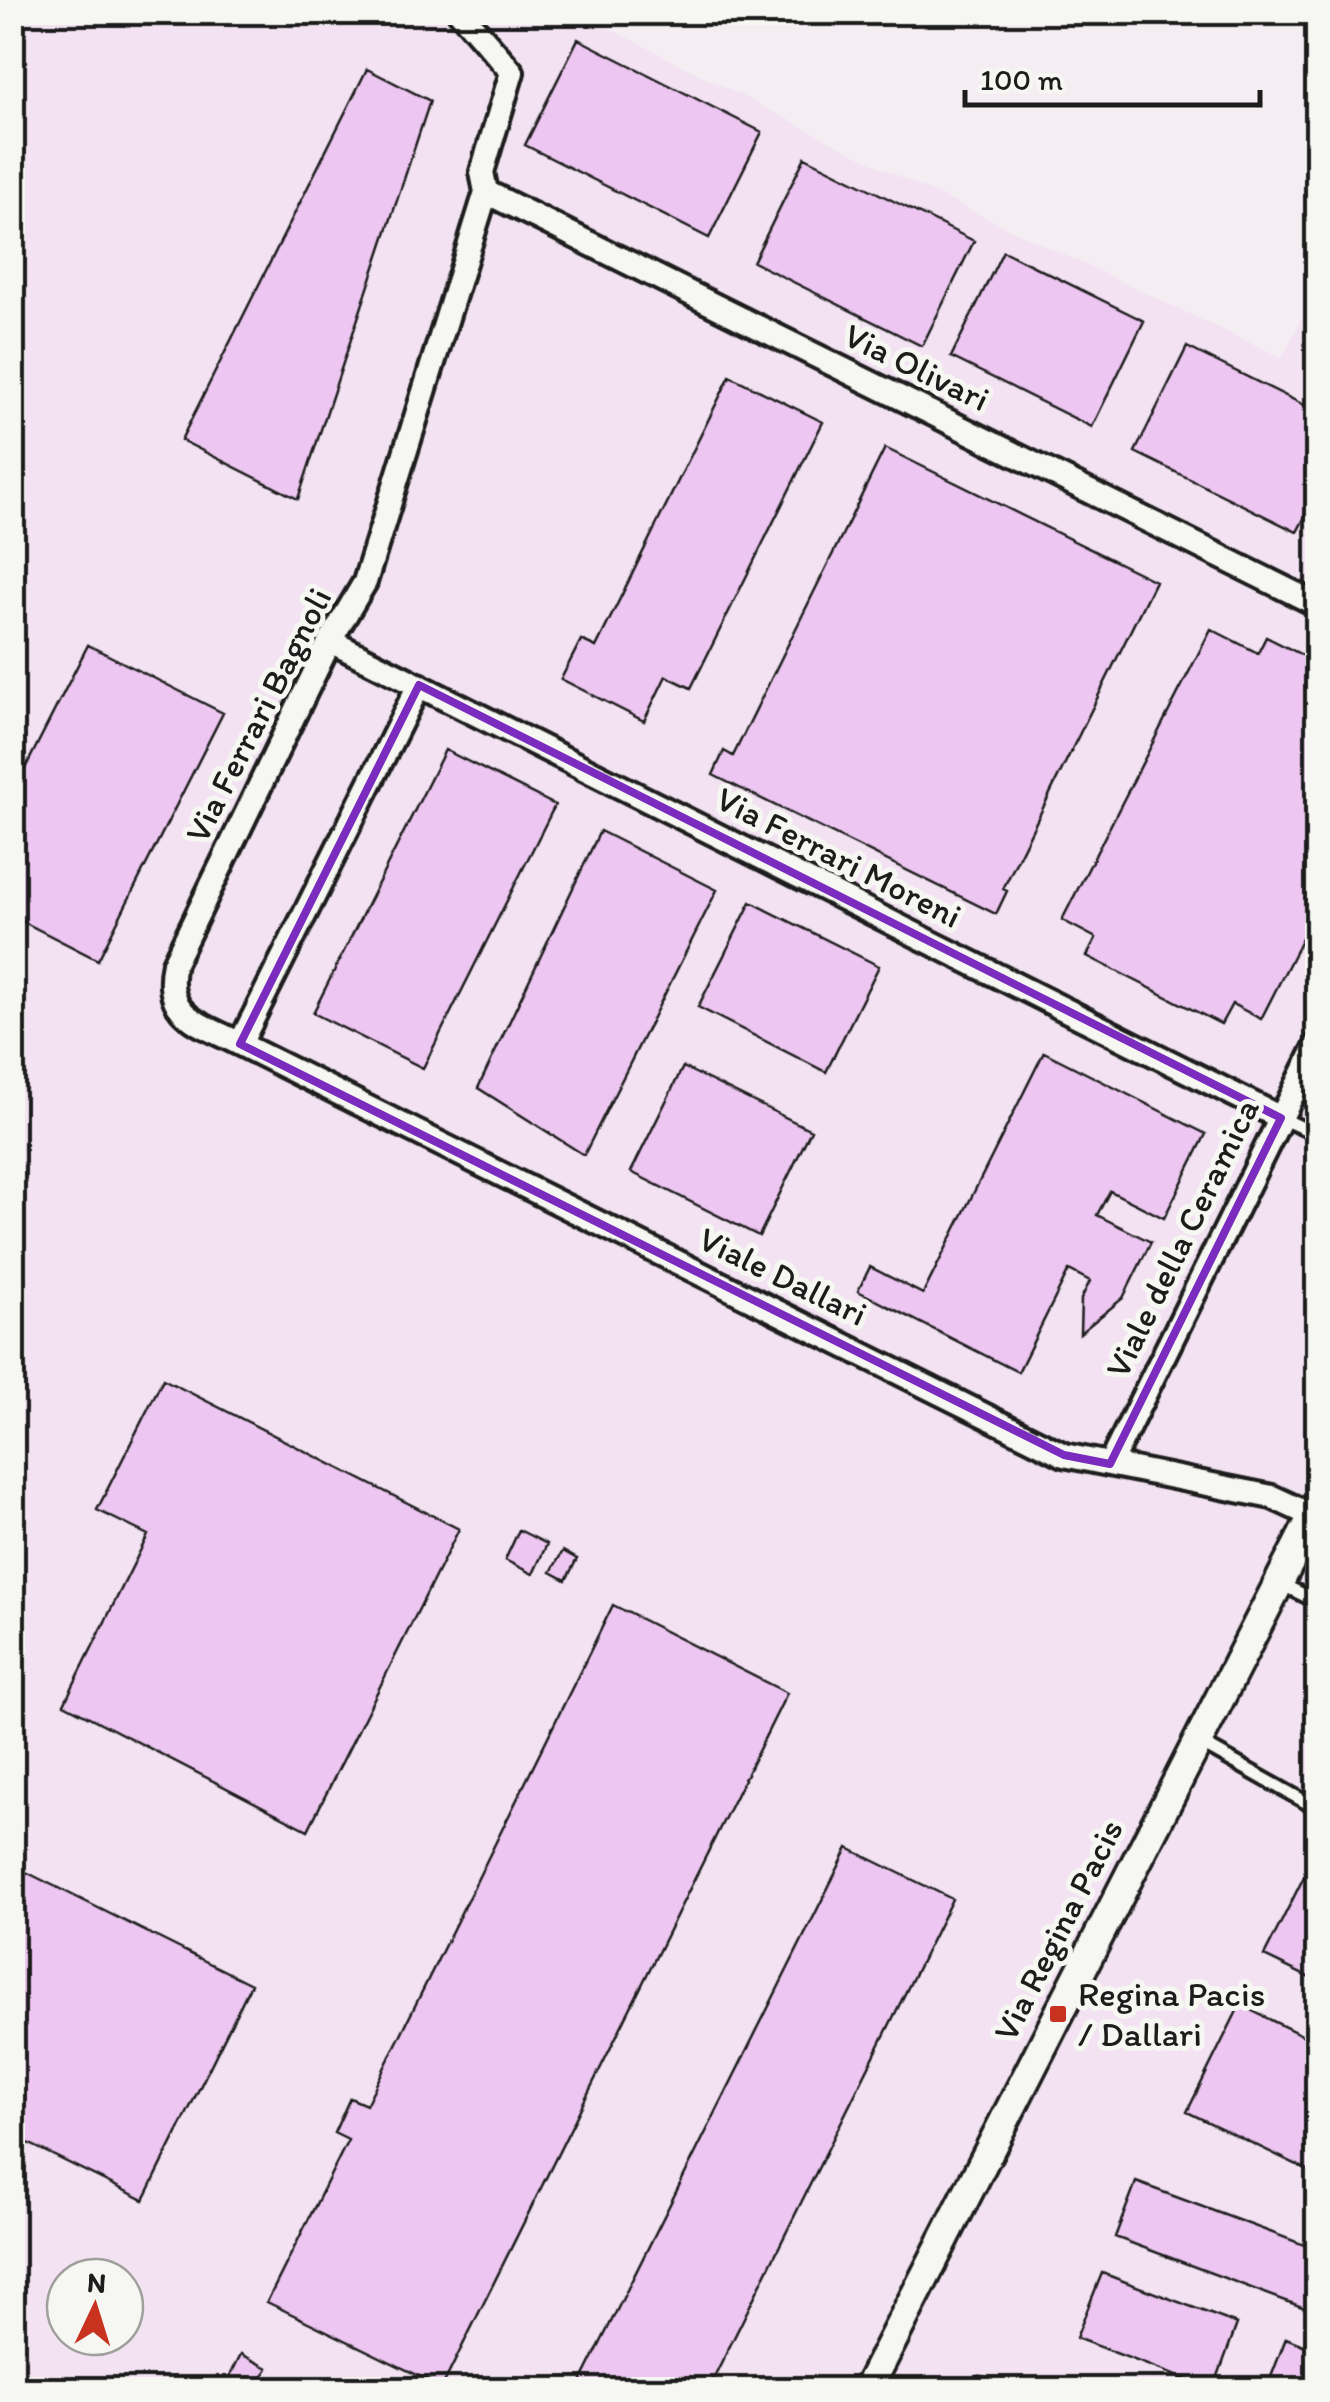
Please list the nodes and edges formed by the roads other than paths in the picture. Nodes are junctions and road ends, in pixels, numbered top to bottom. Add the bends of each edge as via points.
1 (460, 12) edge
2 (486, 192) junction
3 (1318, 605) edge
4 (330, 641) junction
5 (419, 685) junction
6 (1318, 1043) edge
7 (240, 1044) junction
8 (1280, 1118) junction
9 (1318, 1134) edge
10 (1110, 1464) junction
11 (1315, 1510) edge
12 (1278, 1582) junction
13 (1318, 1602) edge
14 (1197, 1741) junction
15 (1316, 1804) edge
16 (867, 2390) edge
17 (978, 2390) edge
18 (1003, 2390) edge

1 - 2 street, Via Ferrari Bagnoli via 512,72 482,172
2 - 3 street, Via Olivari
2 - 4 street, Via Ferrari Bagnoli via 387,520 365,582
4 - 5 street, Via Ferrari Moreni
4 - 7 street, Via Ferrari Bagnoli via 174,963 172,997 182,1013
5 - 7 street
5 - 8 street, Via Ferrari Moreni
6 - 8 street, Viale della Ceramica
7 - 10 street, Viale Dallari via 1064,1454
8 - 9 lane, Via Ferrari Moreni
8 - 10 street, Viale della Ceramica
10 - 11 street, Viale Dallari
11 - 12 street, Via Regina Pacis
12 - 13 lane
12 - 14 street, Via Regina Pacis
14 - 15 lane
14 - 16 street, Via Regina Pacis
17 - 18 lane via 980,2384

